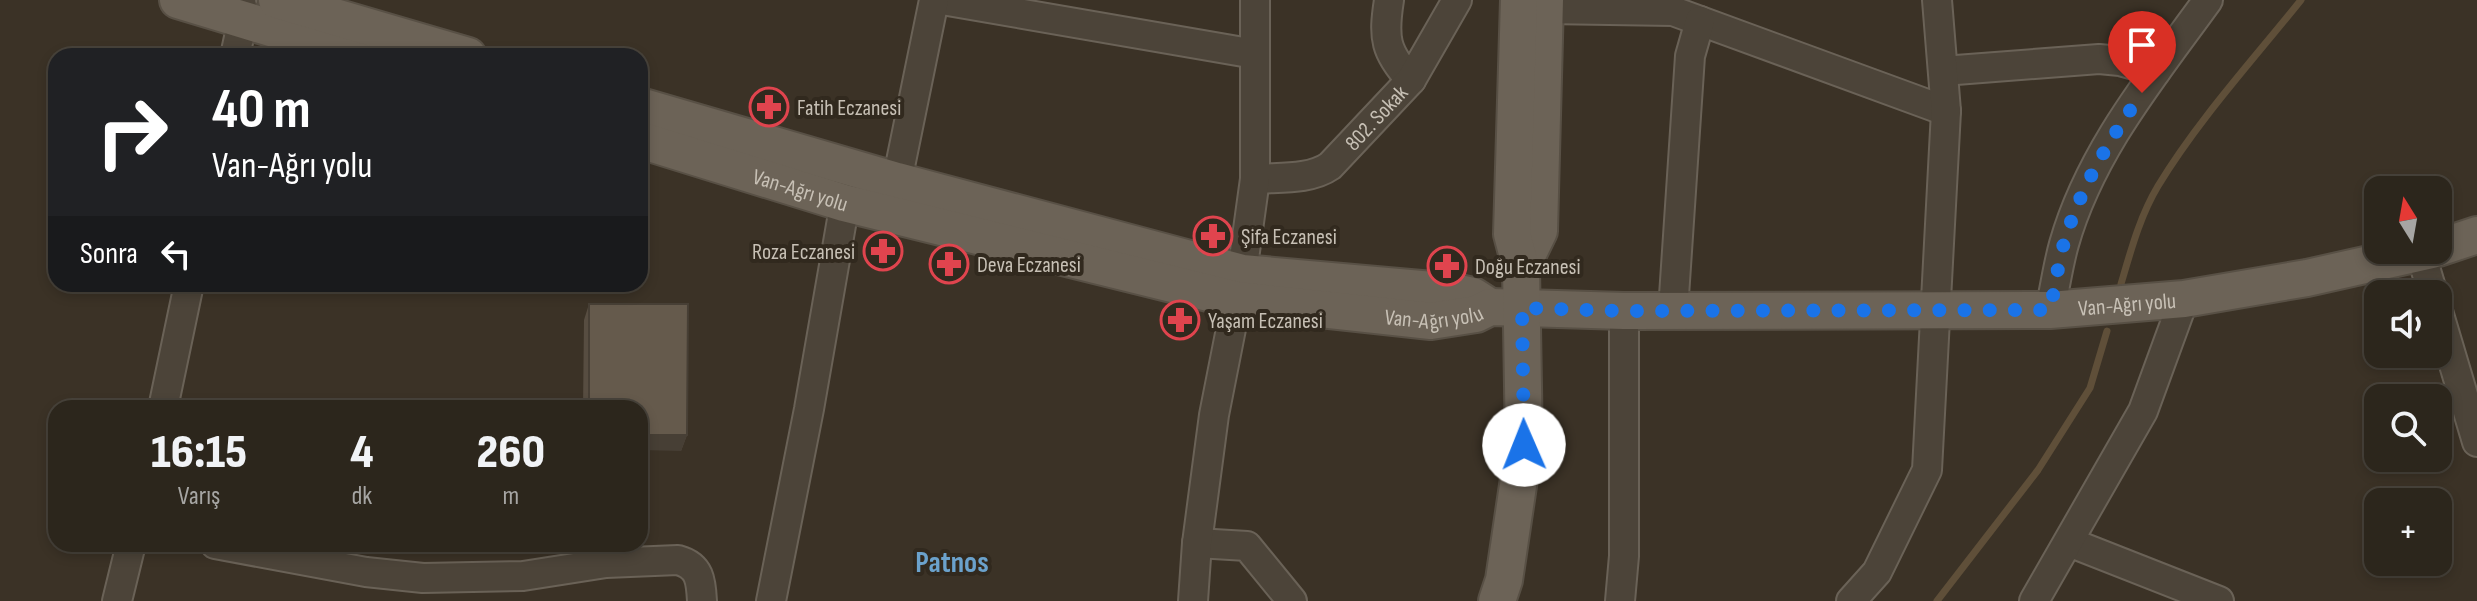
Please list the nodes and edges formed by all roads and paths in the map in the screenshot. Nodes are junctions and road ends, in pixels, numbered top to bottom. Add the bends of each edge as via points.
1 (178, 0) edge
2 (277, 0) edge
3 (934, 0) edge
4 (942, 0) edge
5 (1255, 0) edge
6 (1389, 0) edge
7 (1457, 0) edge
8 (1937, 0) edge
9 (2208, 0) edge
10 (1532, 3) edge
11 (1675, 6) edge
12 (242, 10) edge
13 (1700, 21) junction
14 (236, 48) edge
15 (342, 48) edge
16 (441, 48) edge
17 (1255, 54) junction
18 (1943, 71) junction
19 (2156, 71) junction
20 (1411, 80) junction
21 (648, 109) edge
22 (1946, 111) junction
23 (648, 142) edge
24 (1255, 179) junction
25 (897, 181) junction
26 (848, 185) junction
27 (2477, 235) edge
28 (2452, 244) edge
29 (2371, 264) edge
30 (1240, 286) junction
31 (187, 292) edge
32 (2184, 299) junction
33 (1506, 307) junction
34 (2050, 310) junction
35 (1624, 311) junction
36 (1673, 311) junction
37 (1935, 311) junction
38 (2452, 358) edge
39 (165, 400) edge
40 (2477, 442) edge
41 (2069, 542) junction
42 (1197, 543) junction
43 (129, 552) edge
44 (258, 552) edge
45 (425, 589) edge
46 (117, 601) edge
47 (702, 601) edge
48 (771, 601) edge
49 (1193, 601) edge
50 (1292, 601) edge
51 (1497, 601) edge
52 (1620, 601) edge
53 (1851, 601) edge
54 (2034, 601) edge
55 (2219, 601) edge

1 - 12 main road
2 - 16 main road
3 - 25 street
4 - 17 street
5 - 17 street
6 - 20 street via 1387,47
7 - 20 street, 802. Sokak
8 - 18 street
9 - 19 street
10 - 11 street
10 - 33 main road via 1539,231
11 - 13 street
12 - 14 street
12 - 15 main road
13 - 22 street
13 - 36 street via 1690,56
17 - 24 street
18 - 19 street via 2099,59
18 - 22 street
19 - 34 street via 2112,136 2086,188 2064,243
20 - 24 street, 802. Sokak via 1323,171
21 - 26 main road
22 - 37 street
23 - 26 main road, Van-Ağrı yolu
24 - 30 street
25 - 26 main road
25 - 30 main road
26 - 30 main road, Van-Ağrı yolu
26 - 48 street
27 - 28 main road, Van-Ağrı yolu
29 - 32 main road, Van-Ağrı yolu
30 - 33 main road, Van-Ağrı yolu via 1431,321
30 - 42 street via 1214,415
31 - 39 street
32 - 34 main road, Van-Ağrı yolu
32 - 41 street via 2143,411
33 - 35 main road, Van-Ağrı yolu
33 - 51 main road via 1524,445
34 - 37 main road, Van-Ağrı yolu
35 - 36 main road, Van-Ağrı yolu
35 - 52 street
36 - 37 main road, Van-Ağrı yolu
37 - 53 street via 1927,470 1877,572
38 - 40 street
41 - 54 street
41 - 55 street
42 - 49 street
42 - 50 street via 1247,546
43 - 46 street
44 - 45 street
45 - 47 street via 606,563 678,560 697,572

